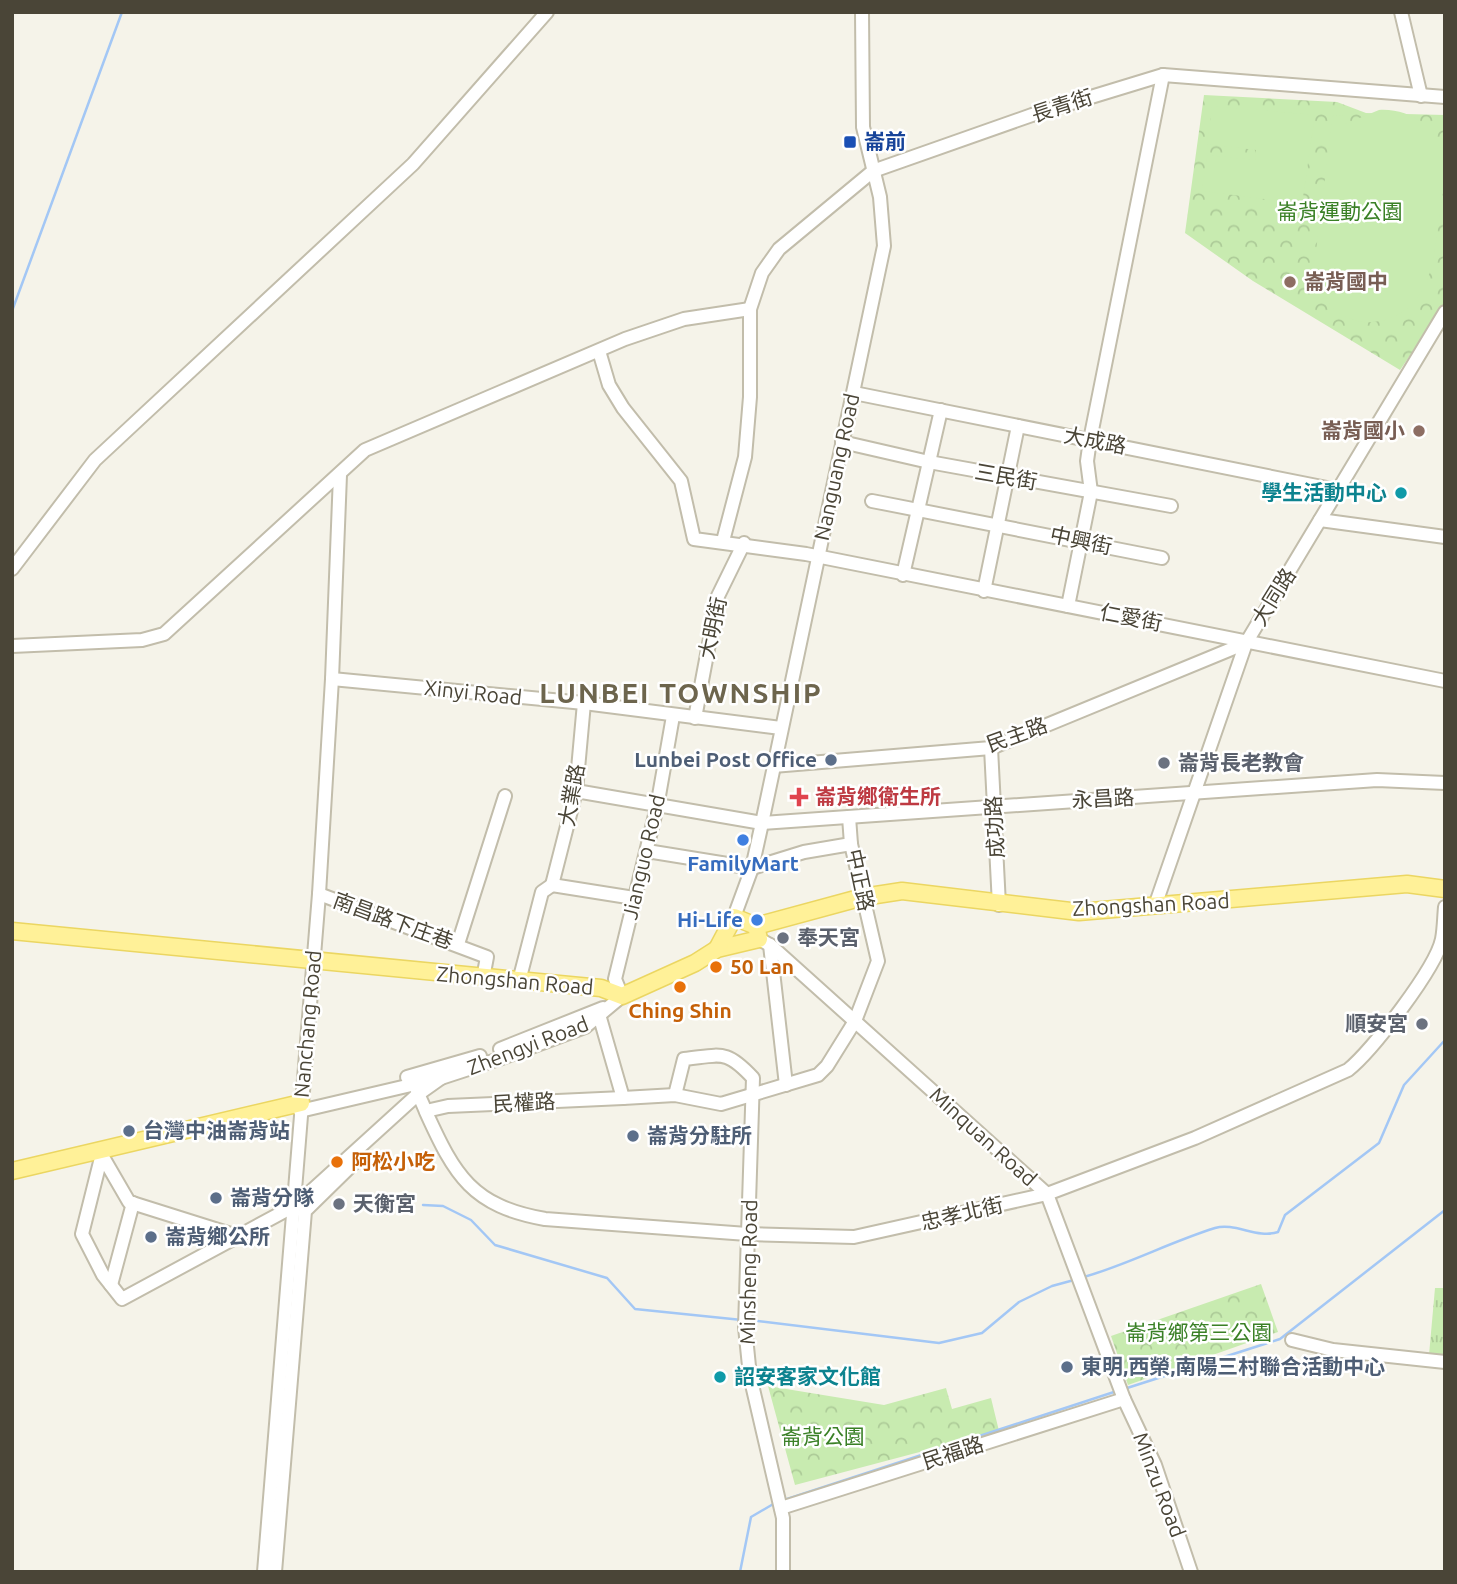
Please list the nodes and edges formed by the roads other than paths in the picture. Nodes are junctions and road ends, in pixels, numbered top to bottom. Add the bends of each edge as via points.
1 (547, 12) edge
2 (862, 12) edge
3 (1401, 12) edge
4 (1163, 75) junction
5 (1421, 96) junction
6 (1445, 97) edge
7 (873, 171) junction
8 (750, 309) junction
9 (1445, 312) edge
10 (599, 351) junction
11 (853, 393) junction
12 (941, 410) junction
13 (1018, 426) junction
14 (1090, 440) junction
15 (842, 442) junction
16 (929, 462) junction
17 (340, 475) junction
18 (1009, 477) junction
19 (1337, 490) junction
20 (1091, 492) junction
21 (872, 501) dead end
22 (1171, 506) dead end
23 (919, 509) junction
24 (1320, 520) junction
25 (1000, 524) junction
26 (1445, 537) edge
27 (723, 541) junction
28 (1081, 541) junction
29 (744, 543) junction
30 (817, 558) junction
31 (1161, 558) dead end
32 (12, 569) edge
33 (903, 575) junction
34 (984, 591) junction
35 (1068, 606) junction
36 (1223, 636) junction
37 (1246, 643) junction
38 (12, 646) edge
39 (1227, 649) junction
40 (332, 679) junction
41 (1445, 681) edge
42 (584, 704) junction
43 (673, 716) junction
44 (695, 718) junction
45 (781, 728) junction
46 (991, 748) junction
47 (773, 766) junction
48 (1445, 783) edge
49 (576, 791) junction
50 (1195, 795) junction
51 (505, 796) dead end
52 (994, 806) junction
53 (657, 807) junction
54 (849, 817) junction
55 (762, 823) junction
56 (851, 844) junction
57 (647, 851) junction
58 (752, 869) junction
59 (551, 885) junction
60 (1445, 889) edge
61 (318, 894) junction
62 (863, 897) junction
63 (634, 898) junction
64 (999, 905) junction
65 (1155, 906) junction
66 (1445, 907) edge
67 (734, 917) junction
68 (12, 931) edge
69 (762, 936) junction
70 (457, 944) junction
71 (717, 949) junction
72 (313, 962) junction
73 (483, 978) junction
74 (519, 981) junction
75 (622, 996) junction
76 (600, 1014) junction
77 (855, 1021) junction
78 (443, 1073) junction
79 (415, 1085) junction
80 (786, 1085) junction
81 (675, 1095) junction
82 (755, 1095) junction
83 (623, 1098) junction
84 (301, 1107) junction
85 (426, 1111) junction
86 (100, 1154) junction
87 (12, 1171) edge
88 (12, 1179) edge
89 (1047, 1195) junction
90 (133, 1203) junction
91 (300, 1208) junction
92 (747, 1234) junction
93 (237, 1236) junction
94 (111, 1285) junction
95 (1292, 1340) dead end
96 (1445, 1362) edge
97 (1124, 1399) junction
98 (781, 1508) junction
99 (264, 1572) edge
100 (275, 1572) edge
101 (783, 1572) edge
102 (1191, 1572) edge

1 - 32 street via 413,164 95,460
2 - 7 street, Nanguang Road via 863,127
3 - 5 street
4 - 5 street, 長青街
4 - 7 street, 長青街
4 - 14 street
5 - 6 street, 長青街
7 - 8 street, 長青街 via 779,249 762,273
7 - 11 street, Nanguang Road via 884,246
8 - 10 street via 684,319
8 - 27 street, 長青街 via 745,457
9 - 19 street, 大同路
10 - 17 street via 365,450
10 - 27 street, 仁愛街 via 609,385 623,408 681,481 694,538
11 - 12 street, 大成路
11 - 15 street, Nanguang Road
12 - 13 street, 大成路
12 - 16 street
13 - 14 street, 大成路
13 - 18 street
14 - 19 street, 大成路
14 - 20 street
15 - 16 street, 三民街
15 - 30 street, Nanguang Road
16 - 18 street, 三民街
16 - 23 street
17 - 38 street via 164,634 142,640
17 - 40 street, Nanchang Road
18 - 20 street, 三民街
18 - 25 street
19 - 24 street, 大同路
20 - 22 street, 三民街
20 - 28 street
21 - 23 street
23 - 25 street
23 - 33 street
24 - 26 street
24 - 37 street, 大同路
25 - 28 street, 中興街
25 - 34 street
27 - 29 street, 仁愛街
28 - 31 street, 中興街
28 - 35 street
29 - 30 street, 仁愛街
29 - 44 street, 大明街 via 718,596
30 - 33 street, 仁愛街
30 - 45 street, Nanguang Road
33 - 34 street, 仁愛街
34 - 35 street, 仁愛街
35 - 36 street, 仁愛街
36 - 37 street, 仁愛街
36 - 39 street
37 - 39 street, 民主路
37 - 41 street, 仁愛街
37 - 50 street, 大同路
39 - 46 street, 民主路
40 - 42 street, Xinyi Road
40 - 61 street, Nanchang Road
42 - 43 street, Xinyi Road
42 - 49 street, 大業路
43 - 44 street, Xinyi Road
43 - 53 street, Jianguo Road
44 - 45 street, Xinyi Road
45 - 47 street, Nanguang Road
46 - 47 street, 民主路
46 - 52 street, 成功路
47 - 55 street, Nanguang Road
48 - 50 street, 永昌路 via 1377,780
49 - 53 street, 永昌路
49 - 59 street, 大業路
50 - 52 street, 永昌路
50 - 65 street, 大同路
51 - 70 street
52 - 54 street, 永昌路
52 - 64 street, 成功路
53 - 55 street, 永昌路
53 - 57 street, Jianguo Road
54 - 55 street, 永昌路
54 - 56 street, 中正路
55 - 58 street, Nanguang Road
56 - 58 street via 804,852
56 - 62 street, 中正路
57 - 58 street
57 - 63 street, Jianguo Road
58 - 67 street, Nanguang Road
59 - 63 street
59 - 74 street, 大業路 via 542,892
60 - 65 main road, Zhongshan Road via 1406,884
61 - 70 street, 南昌路下庄巷
61 - 72 street, Nanchang Road
62 - 64 main road, Zhongshan Road via 902,891
62 - 69 main road, Zhongshan Road
62 - 77 street, 中正路 via 878,961
63 - 75 street, Jianguo Road via 615,979
64 - 65 main road, Zhongshan Road via 1079,912
66 - 89 street, 忠孝北街 via 1442,940 1433,960 1365,1056 1348,1070 1195,1138
67 - 69 main road
67 - 71 main road
68 - 72 main road, Zhongshan Road
69 - 71 main road, Zhongshan Road
69 - 77 street, Minquan Road
69 - 80 street
70 - 73 street, 南昌路下庄巷 via 487,957
71 - 75 main road, Zhongshan Road
72 - 73 main road, Zhongshan Road
72 - 84 street, Nanchang Road
73 - 74 main road, Zhongshan Road
74 - 75 main road, Zhongshan Road via 601,988
75 - 76 street, Zhengyi Road
76 - 78 street, Zhengyi Road
76 - 83 street
77 - 80 street via 818,1075
77 - 89 street, Minquan Road
78 - 79 street
78 - 79 street, Zhengyi Road
79 - 84 street, Zhengyi Road
79 - 85 street, 忠孝北街
79 - 91 street
80 - 82 street
81 - 82 street, 民權路 via 722,1104
81 - 82 street via 684,1059 718,1055 734,1057 753,1078
81 - 83 street, 民權路
82 - 92 street, Minsheng Road
83 - 85 street, 民權路 via 448,1106
84 - 86 main road, Zhengyi Road
84 - 91 street, Nanchang Road
85 - 92 street, 忠孝北街 via 456,1172 481,1196 517,1214
86 - 87 main road, Zhengyi Road
86 - 88 main road, Zhengyi Road
86 - 90 street
86 - 94 street via 82,1234
89 - 92 street, 忠孝北街 via 854,1237
89 - 97 street, Minquan Road
90 - 93 street
90 - 94 street
91 - 93 street
91 - 99 street, Nanchang Road
91 - 100 street, Nanchang Road
92 - 98 street, Minsheng Road via 745,1327 750,1376
93 - 94 street via 122,1299
95 - 96 street via 1333,1350
97 - 98 street, 民福路
97 - 102 street, Minzu Road via 1155,1465
98 - 101 street, Minsheng Road

